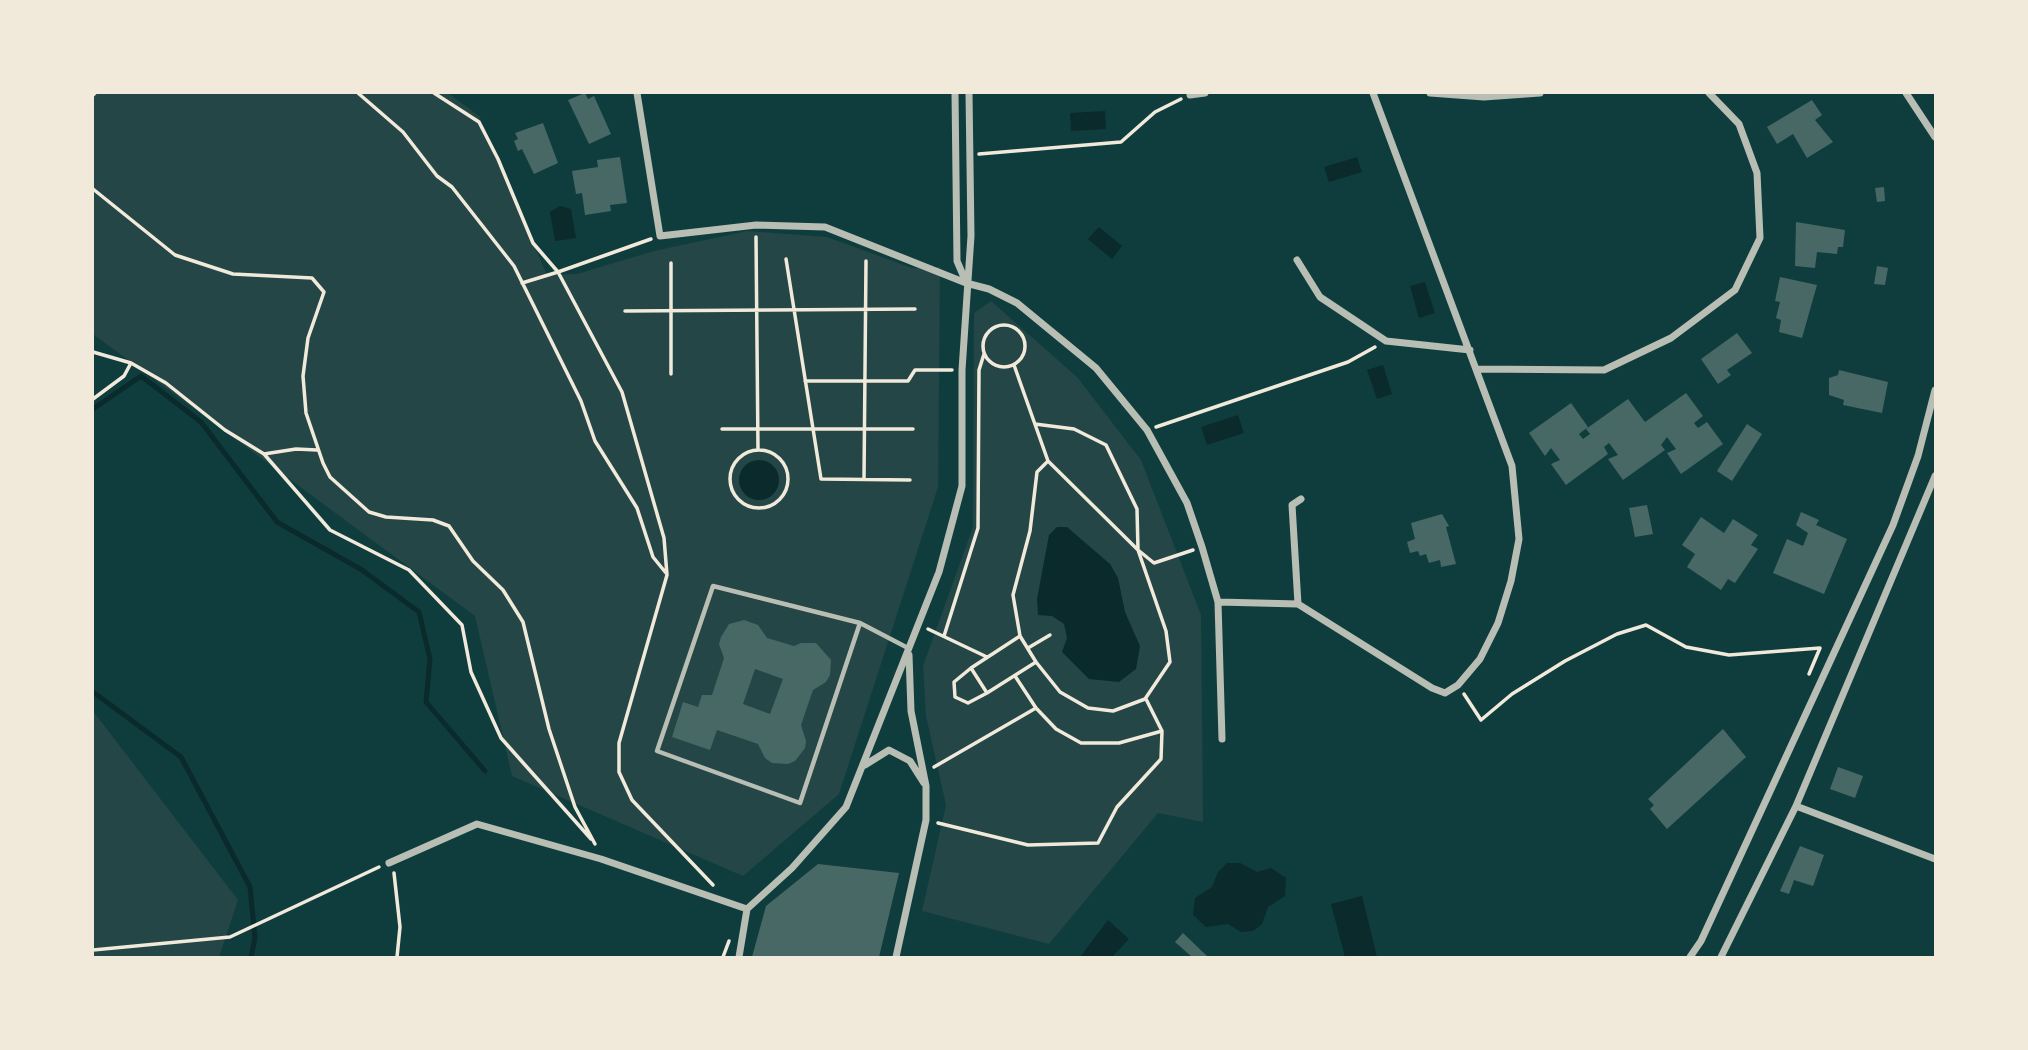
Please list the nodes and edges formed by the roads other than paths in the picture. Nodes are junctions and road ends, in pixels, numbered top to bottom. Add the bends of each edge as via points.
1 (637, 93) edge
2 (955, 93) edge
3 (969, 93) edge
4 (1205, 93) edge
5 (1373, 93) edge
6 (1430, 93) edge
7 (1540, 93) edge
8 (1709, 93) edge
9 (1906, 93) edge
10 (1190, 95) road end
11 (1935, 137) edge
12 (1297, 260) dead end
13 (966, 283) junction
14 (1470, 351) junction
15 (1477, 369) junction
16 (1935, 390) edge
17 (1935, 476) edge
18 (1301, 499) dead end
19 (1218, 602) junction
20 (1298, 604) junction
21 (860, 623) junction
22 (909, 649) junction
23 (1222, 739) dead end
24 (865, 765) junction
25 (926, 786) junction
26 (1796, 806) junction
27 (1935, 859) edge
28 (389, 863) road end
29 (747, 909) junction
30 (739, 957) edge
31 (895, 957) edge
32 (1690, 957) edge
33 (1721, 957) edge

1 - 13 street via 660,236 756,225 825,226
2 - 13 street via 957,261
3 - 13 street via 971,236
4 - 10 street
5 - 14 street
6 - 7 street via 1484,97
8 - 15 street via 1739,124 1757,173 1760,238 1735,290 1671,338 1604,370
9 - 11 street
12 - 14 street via 1320,297 1386,341
13 - 19 street via 1017,303 1096,368 1147,430 1187,503
13 - 22 street via 962,486 939,572
14 - 15 street
15 - 20 street via 1512,466 1519,539 1511,581 1480,659 1445,693
16 - 32 street via 1893,525 1702,941
17 - 26 street
18 - 20 street via 1292,505
19 - 20 street
19 - 23 street
21 - 21 lane via 713,586 657,751 800,803
21 - 22 lane
22 - 24 street
22 - 25 street via 911,711
24 - 25 street via 889,750 910,761
24 - 29 street via 846,807 792,868
25 - 31 street via 926,820
26 - 27 street
26 - 33 street
28 - 29 street via 477,824 601,859
29 - 30 street

